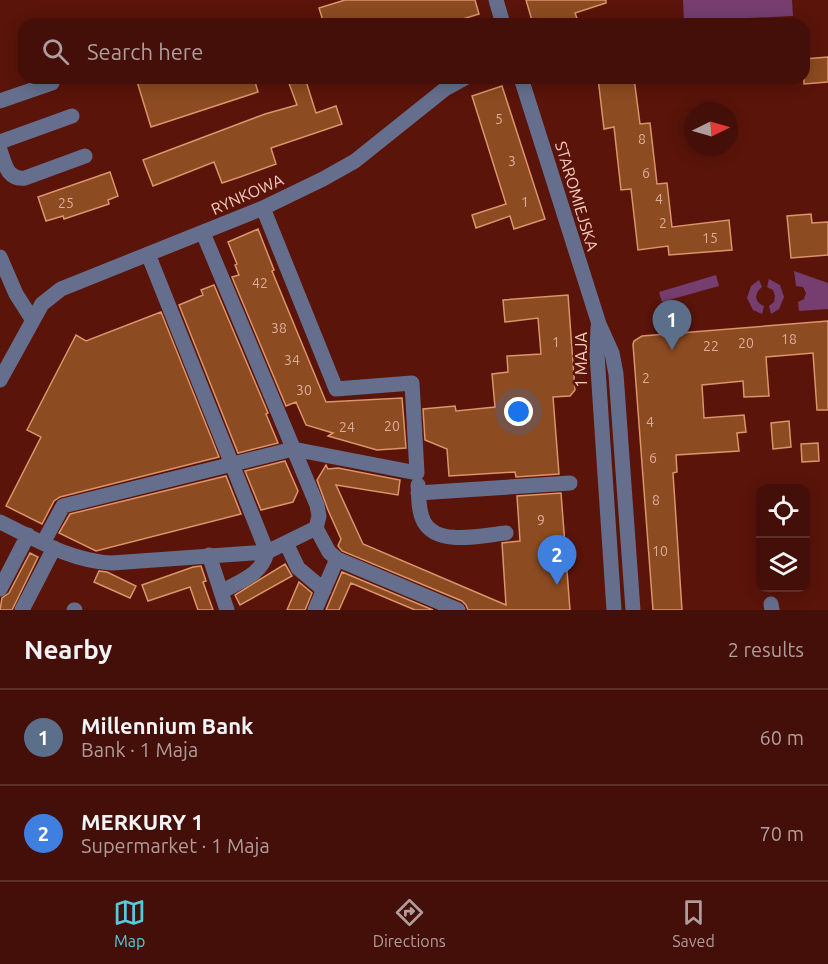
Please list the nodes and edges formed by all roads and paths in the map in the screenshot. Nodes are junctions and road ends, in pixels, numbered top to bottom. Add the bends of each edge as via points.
1 (495, 0) edge
2 (501, 18) edge
3 (49, 84) edge
4 (454, 84) edge
5 (522, 84) edge
6 (0, 101) edge
7 (72, 116) dead end
8 (0, 142) edge
9 (0, 150) edge
10 (86, 156) dead end
11 (263, 208) junction
12 (202, 233) junction
13 (148, 254) junction
14 (0, 256) edge
15 (4, 278) edge
16 (32, 319) junction
17 (599, 324) junction
18 (0, 380) edge
19 (293, 449) junction
20 (232, 464) junction
21 (417, 473) junction
22 (570, 483) dead end
23 (418, 493) junction
24 (0, 522) edge
25 (316, 528) junction
26 (506, 533) dead end
27 (28, 535) junction
28 (286, 543) junction
29 (48, 546) junction
30 (267, 552) junction
31 (209, 555) junction
32 (337, 559) junction
33 (0, 590) edge
34 (324, 590) junction
35 (221, 592) junction
36 (22, 610) edge
37 (227, 610) edge
38 (315, 610) edge
39 (458, 610) edge
40 (615, 610) edge
41 (633, 610) edge

1 - 2 street
3 - 6 street
4 - 11 street, RYNKOWA via 355,161
5 - 17 street, STAROMIEJSKA
7 - 8 street
9 - 10 street via 8,172 17,179
11 - 12 street, RYNKOWA
11 - 21 street via 336,389 412,383
12 - 13 street, RYNKOWA
12 - 19 street
13 - 16 street, RYNKOWA via 61,289 42,304
13 - 20 street
14 - 15 street
15 - 16 street
16 - 18 street, RYNKOWA
17 - 40 street, 1 MAJA via 597,354
17 - 41 street, 1 MAJA via 616,374
19 - 20 street
19 - 21 street
19 - 25 street via 317,505
20 - 29 street via 63,506
20 - 30 street
21 - 23 street
22 - 23 street
23 - 26 street via 424,522 436,534 450,537
24 - 27 street
25 - 28 street
25 - 32 street
27 - 29 street
27 - 33 street
28 - 30 street
28 - 34 street via 298,568
29 - 31 street via 83,560 105,563
29 - 36 street
30 - 31 street
30 - 35 street via 259,570
31 - 35 street
32 - 34 street
32 - 39 street
34 - 38 street
35 - 37 street

